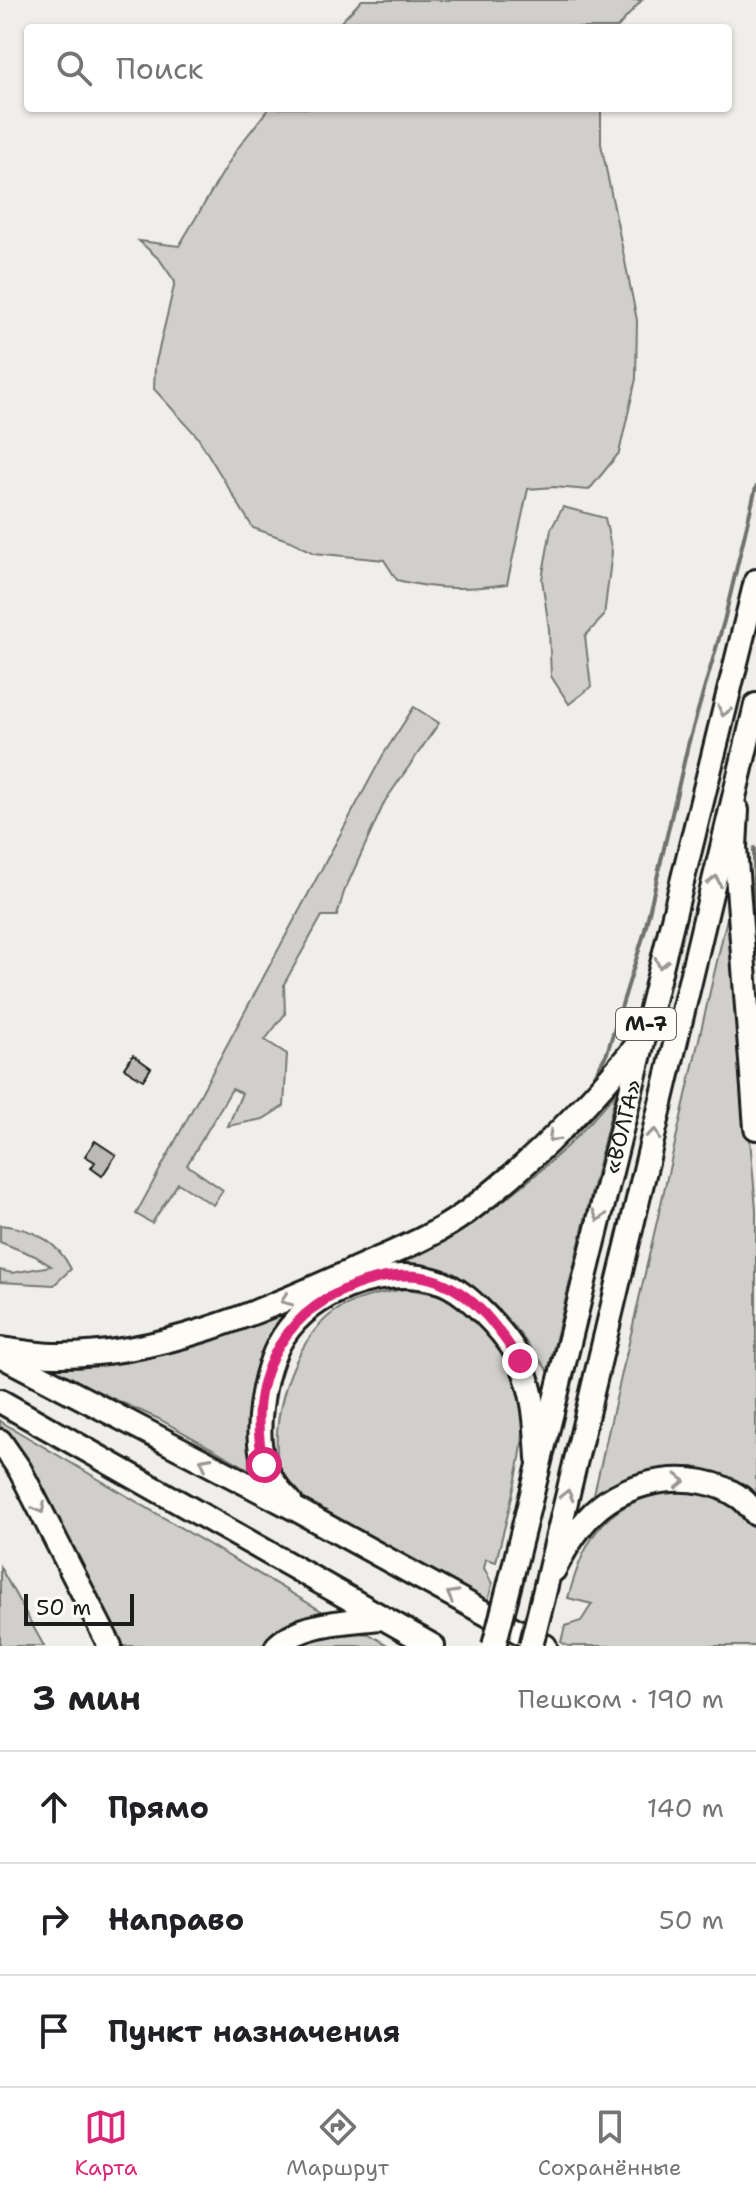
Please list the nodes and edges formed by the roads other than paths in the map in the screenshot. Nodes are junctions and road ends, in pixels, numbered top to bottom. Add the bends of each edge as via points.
1 (756, 581) edge
2 (756, 705) edge
3 (739, 778) junction
4 (643, 1038) junction
5 (756, 1128) edge
6 (0, 1352) edge
7 (0, 1401) edge
8 (0, 1441) edge
9 (538, 1467) junction
10 (299, 1511) junction
11 (756, 1514) edge
12 (543, 1595) junction
13 (380, 1618) junction
14 (110, 1646) edge
15 (277, 1646) edge
16 (433, 1646) edge
17 (494, 1646) edge
18 (531, 1646) edge
19 (545, 1646) edge

1 -> 4 main road, «ВОЛГА» / М-7
2 - 3 main road, «ВОЛГА» / М-7
3 - 5 main road via 735,847
12 -> 3 main road, «ВОЛГА» / М-7
4 -> 6 main road via 599,1092 514,1175 464,1214 406,1247 271,1307 173,1339 53,1356
4 -> 9 main road, «ВОЛГА» / М-7
10 -> 6 main road
7 - 13 main road
8 -> 14 main road
9 - 10 main road via 535,1401 520,1361 500,1331 458,1291 435,1280 372,1279 332,1294 299,1318 271,1361 259,1445 273,1485
9 - 17 main road, «ВОЛГА» / М-7, bridge
19 -> 10 main road
12 -> 11 main road via 568,1543 594,1511 622,1492 650,1483 705,1482 739,1496
12 - 18 main road, М-7, bridge
13 - 15 main road via 332,1623
13 - 16 main road

